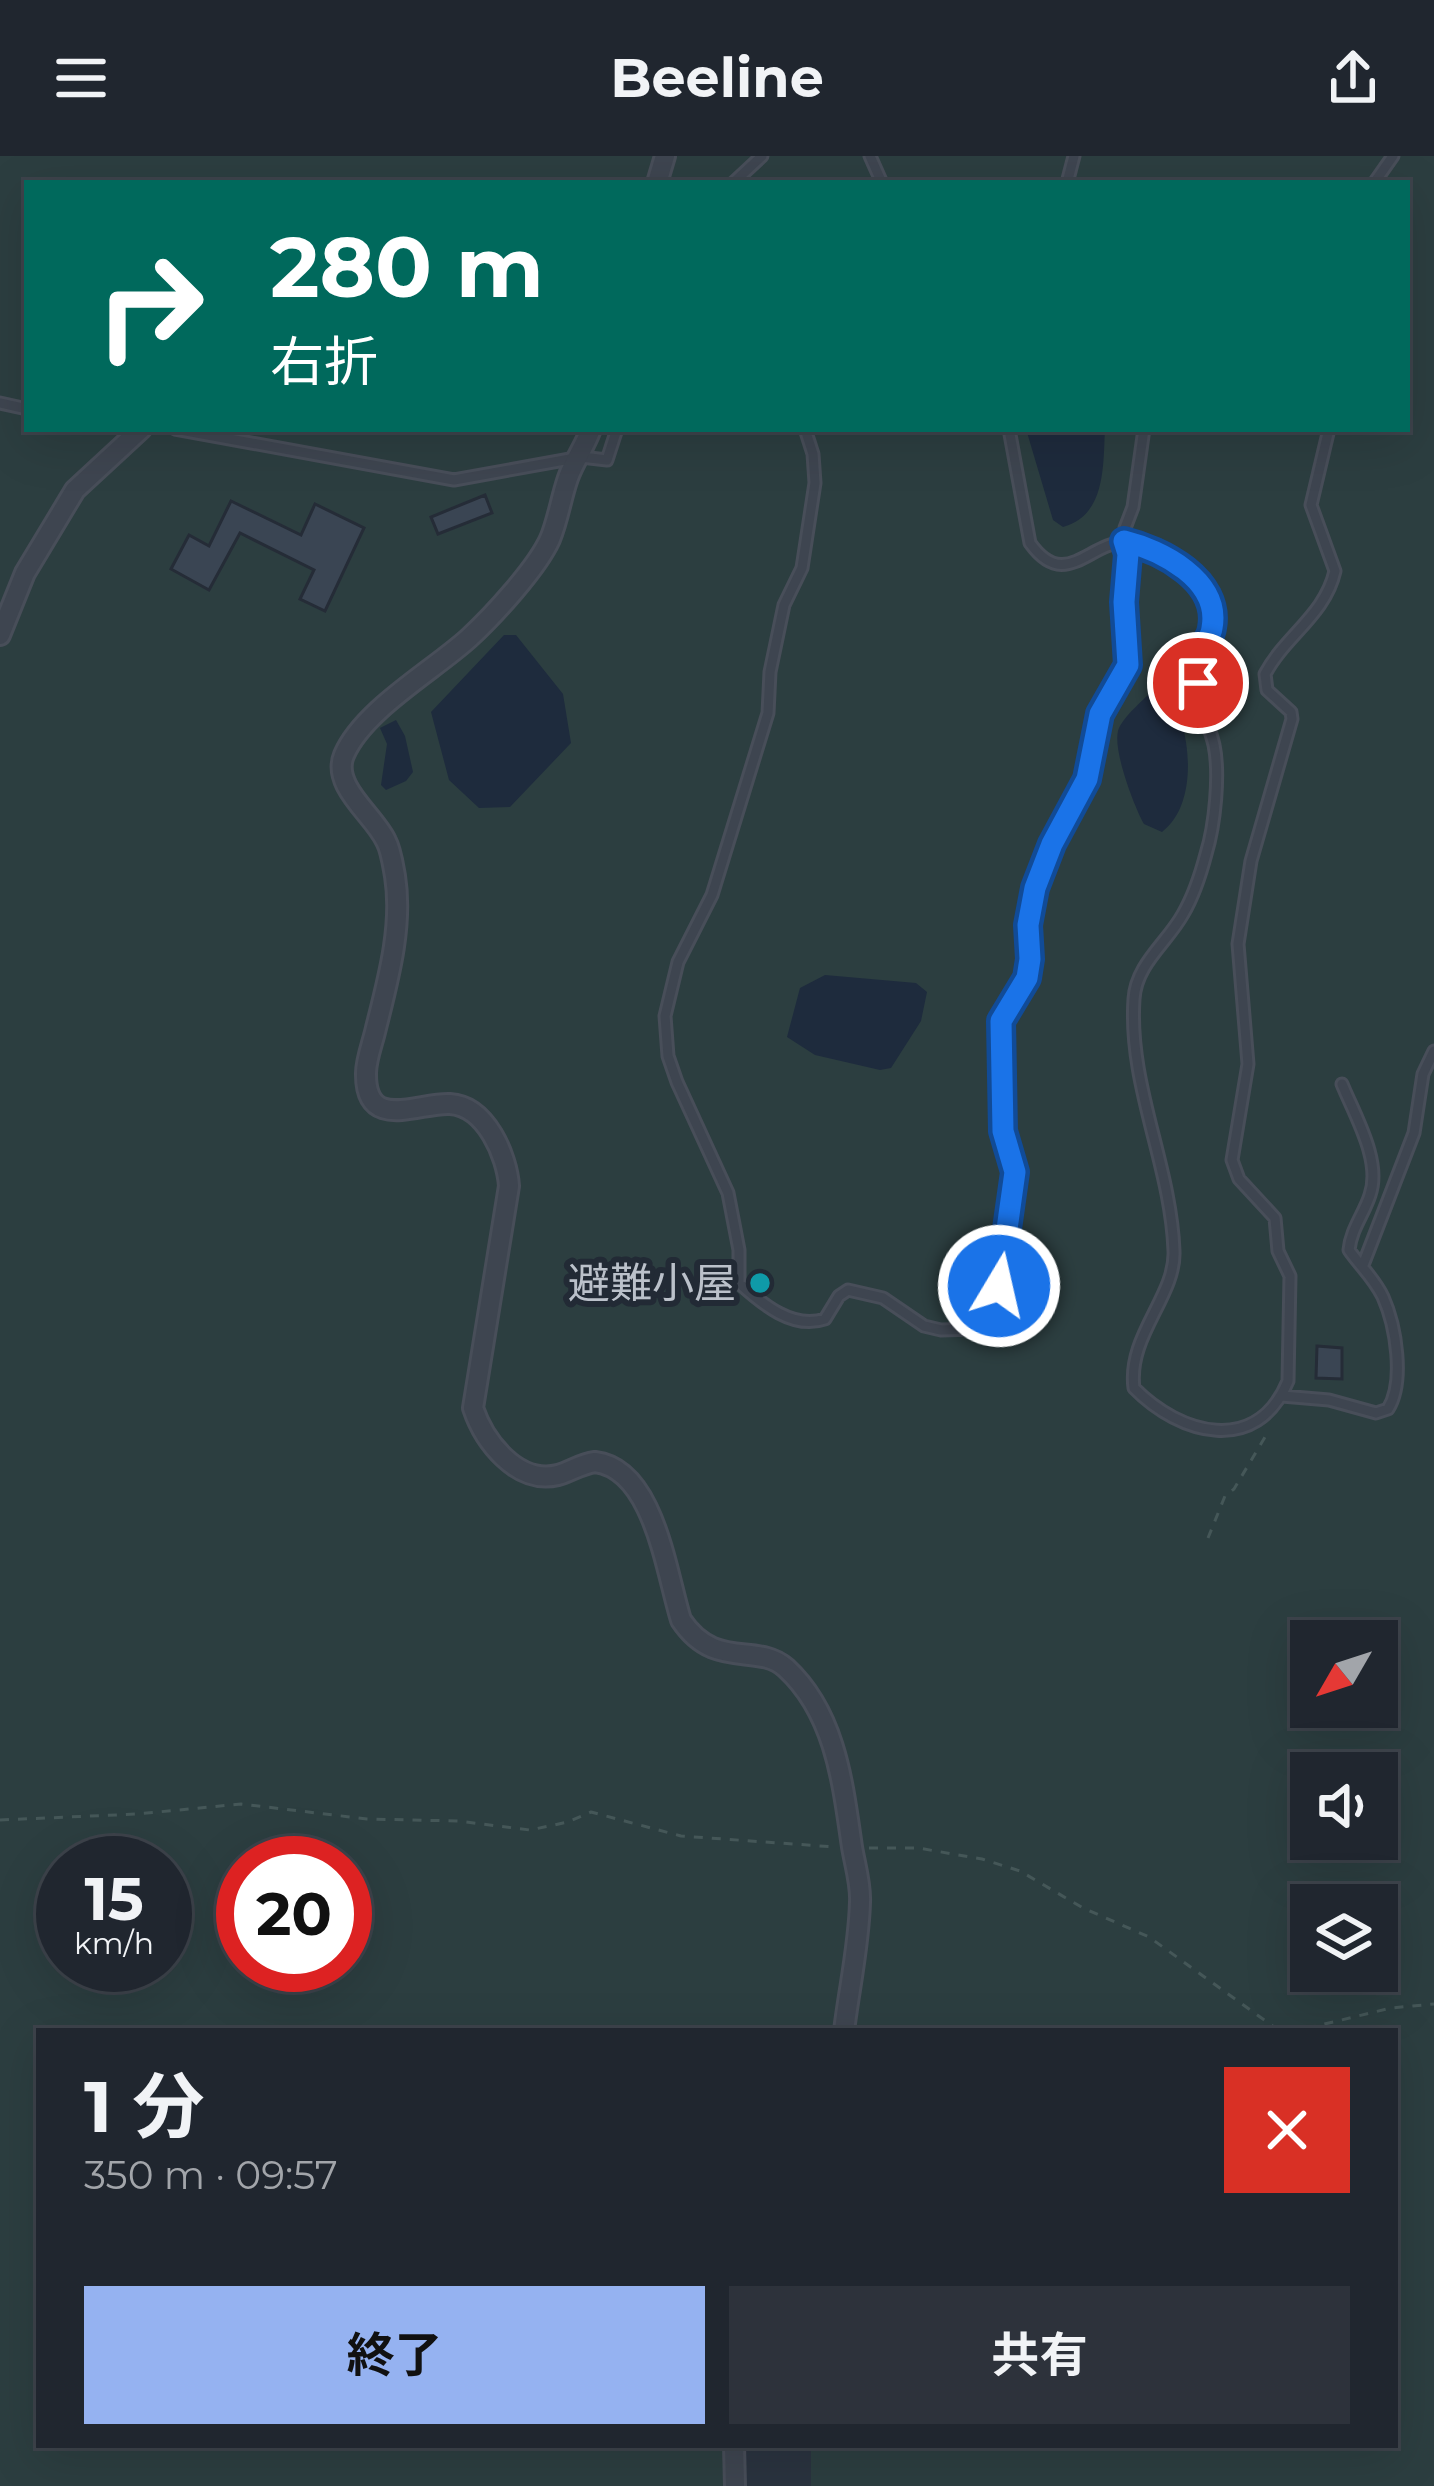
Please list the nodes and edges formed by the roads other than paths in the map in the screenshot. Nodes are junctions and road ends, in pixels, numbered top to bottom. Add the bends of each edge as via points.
1 (762, 156) edge
2 (736, 180) edge
3 (138, 432) edge
4 (191, 432) edge
5 (590, 432) edge
6 (615, 432) edge
7 (806, 432) edge
8 (1011, 432) edge
9 (1144, 432) edge
10 (1328, 432) edge
11 (581, 457) junction
12 (1124, 541) junction
13 (0, 635) edge
14 (1434, 1051) edge
15 (1342, 1084) dead end
16 (1363, 1265) junction
17 (726, 1281) dead end
18 (739, 1283) junction
19 (1282, 1396) junction
20 (844, 2028) edge
21 (734, 2448) edge
22 (735, 2486) edge

1 - 2 lane
3 - 13 street via 75,490 25,573
4 - 11 lane via 454,480
5 - 11 street
6 - 11 lane via 608,460
7 - 18 lane via 815,483 802,568 784,605 770,671 768,713 665,1016 668,1056 728,1192
8 - 12 lane via 1038,554 1064,564
9 - 12 lane via 1139,497
10 - 19 lane via 1311,505 1335,571 1314,616 1265,674 1292,718 1251,861 1237,958 1247,1064 1232,1160 1275,1218 1290,1276
11 - 20 street via 548,544 468,639 418,676 354,737 342,759 343,779 388,842 398,905 366,1073 370,1094 393,1112 449,1104 470,1110 508,1165 473,1408 485,1434 538,1477 585,1463 627,1476 640,1490 688,1631 712,1649 774,1660 820,1714 838,1758 860,1899
12 - 18 lane via 1128,665 1100,714 1087,779 1035,888 1027,978 1001,1021 1003,1131 1015,1172 1003,1273 988,1320 977,1329 941,1330 883,1298 848,1290 825,1319 803,1324
12 - 19 lane via 1166,554 1210,605 1212,632 1198,658 1198,683 1217,768 1208,851 1184,912 1138,974 1134,996 1136,1062 1163,1162 1175,1255 1131,1366 1134,1388 1167,1417 1227,1432 1242,1430
14 - 16 lane via 1414,1133
15 - 16 lane via 1374,1178 1349,1250
16 - 19 lane via 1389,1316 1397,1385 1388,1409 1376,1414
17 - 18 lane
21 - 22 street

